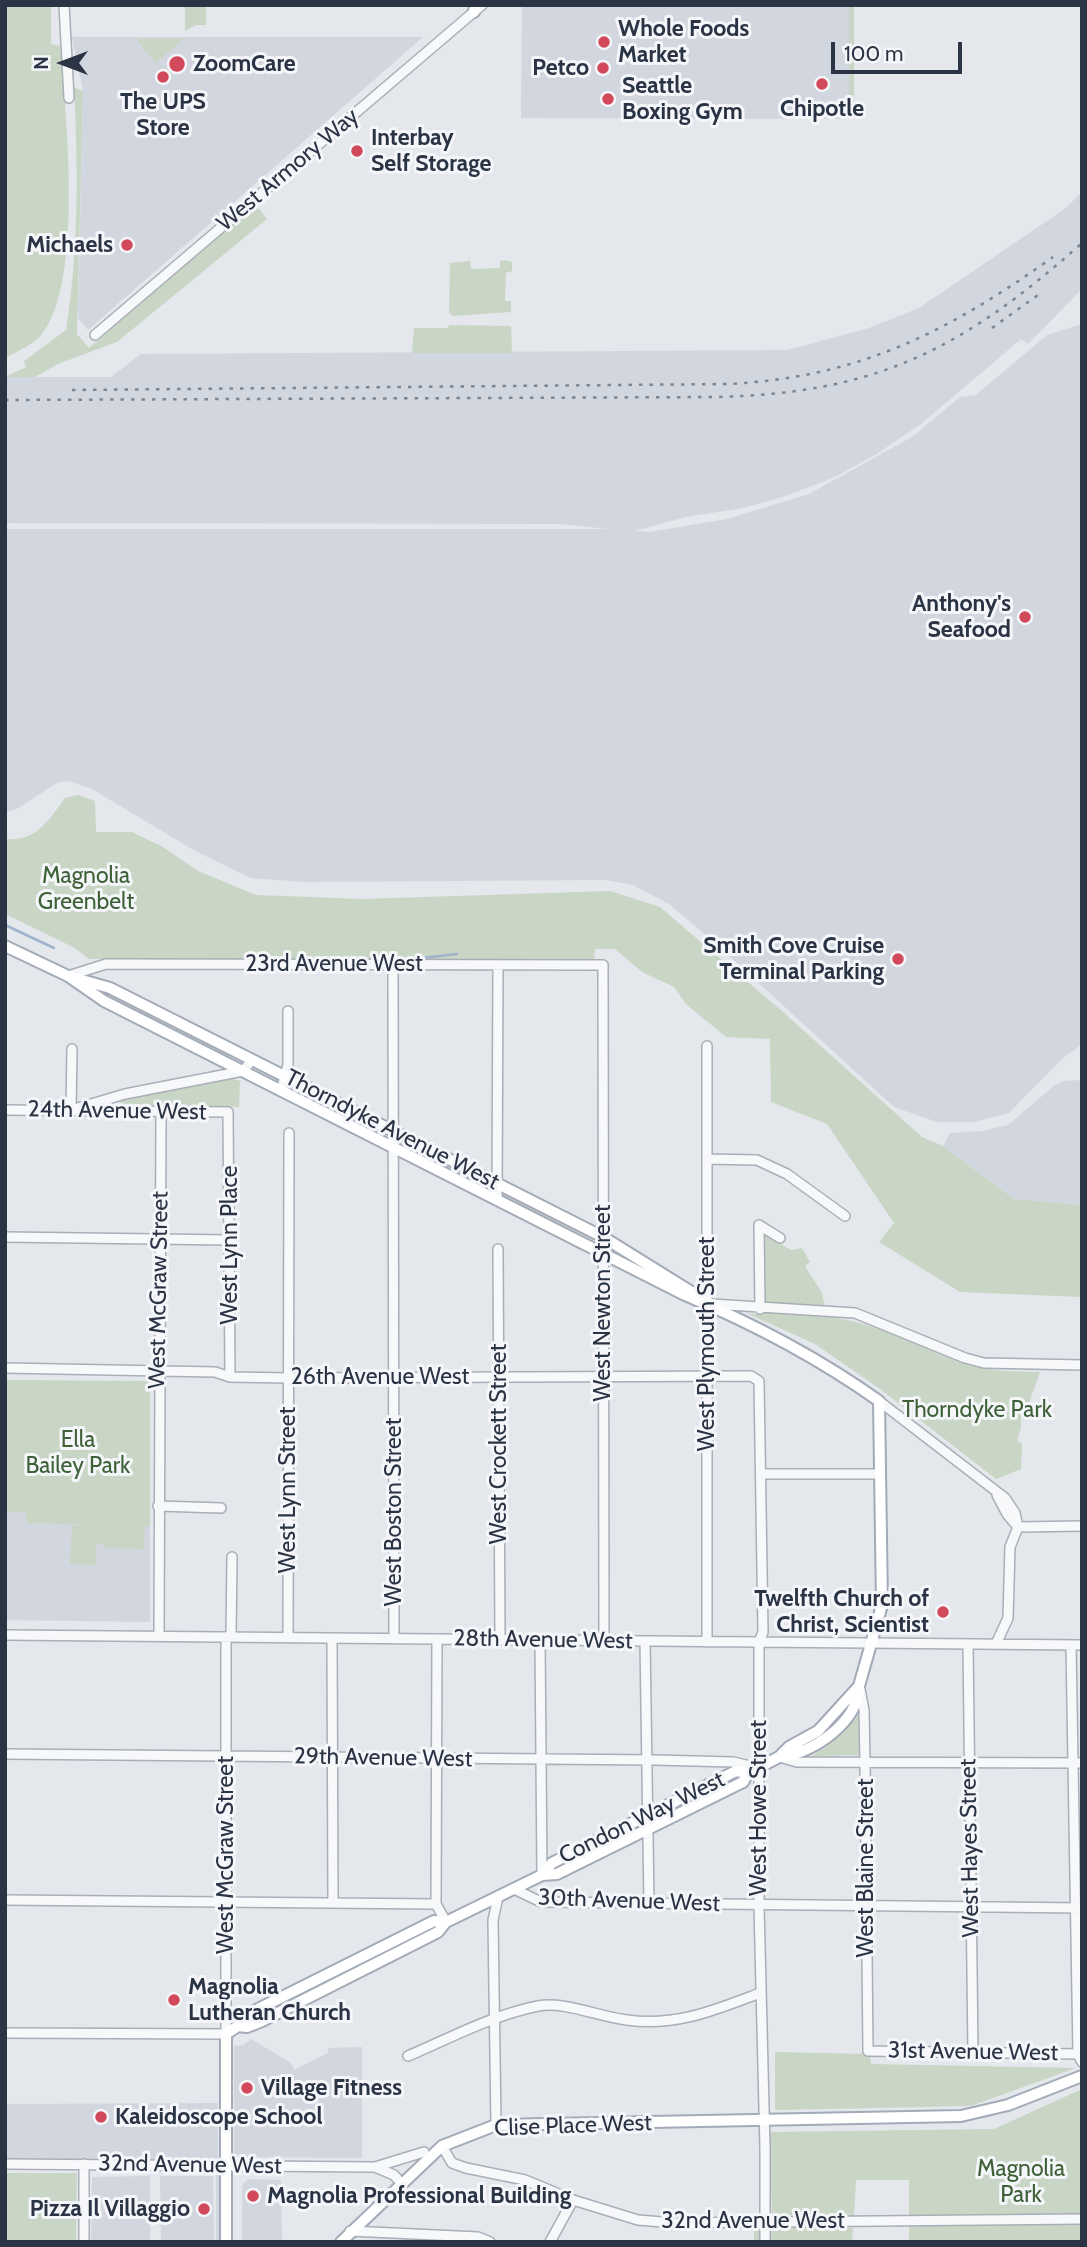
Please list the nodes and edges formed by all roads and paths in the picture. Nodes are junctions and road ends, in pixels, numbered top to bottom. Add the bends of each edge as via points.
1 (64, 5) edge
2 (477, 8) edge
3 (69, 98) dead end
4 (95, 335) dead end
5 (5, 946) edge
6 (393, 965) junction
7 (498, 965) junction
8 (603, 965) joint
9 (68, 976) junction
10 (288, 1011) dead end
11 (707, 1046) dead end
12 (72, 1049) dead end
13 (252, 1060) junction
14 (243, 1071) junction
15 (285, 1076) junction
16 (281, 1091) junction
17 (5, 1110) edge
18 (71, 1110) junction
19 (161, 1112) junction
20 (228, 1112) joint
21 (394, 1131) junction
22 (289, 1133) dead end
23 (394, 1148) junction
24 (707, 1159) junction
25 (497, 1183) junction
26 (497, 1200) junction
27 (845, 1216) dead end
28 (5, 1237) edge
29 (603, 1237) junction
30 (780, 1238) dead end
31 (159, 1239) junction
32 (230, 1240) junction
33 (499, 1249) dead end
34 (603, 1254) junction
35 (708, 1303) junction
36 (760, 1309) junction
37 (1082, 1365) edge
38 (5, 1368) edge
39 (158, 1372) junction
40 (708, 1376) junction
41 (230, 1377) junction
42 (394, 1377) junction
43 (499, 1377) junction
44 (604, 1377) junction
45 (755, 1377) joint
46 (289, 1378) junction
47 (879, 1401) junction
48 (761, 1474) junction
49 (880, 1474) junction
50 (158, 1506) junction
51 (220, 1508) dead end
52 (1082, 1526) edge
53 (1018, 1527) junction
54 (232, 1557) dead end
55 (5, 1635) edge
56 (159, 1636) junction
57 (228, 1637) junction
58 (288, 1638) junction
59 (332, 1638) junction
60 (394, 1639) junction
61 (437, 1639) junction
62 (499, 1640) junction
63 (540, 1640) junction
64 (604, 1641) junction
65 (645, 1641) junction
66 (707, 1642) junction
67 (759, 1642) junction
68 (873, 1643) junction
69 (968, 1644) junction
70 (996, 1644) junction
71 (1076, 1645) edge
72 (859, 1686) junction
73 (5, 1754) edge
74 (226, 1757) junction
75 (779, 1757) junction
76 (334, 1758) junction
77 (436, 1759) junction
78 (541, 1759) junction
79 (646, 1760) junction
80 (865, 1761) junction
81 (968, 1762) junction
82 (1078, 1763) edge
83 (759, 1768) junction
84 (748, 1773) junction
85 (647, 1816) junction
86 (648, 1829) junction
87 (542, 1875) junction
88 (514, 1889) junction
89 (498, 1897) junction
90 (5, 1900) edge
91 (226, 1902) junction
92 (333, 1902) junction
93 (436, 1904) junction
94 (649, 1904) junction
95 (759, 1906) junction
96 (971, 1906) junction
97 (866, 1907) junction
98 (1079, 1908) edge
99 (446, 1922) junction
100 (760, 1993) junction
101 (494, 2020) junction
102 (5, 2032) edge
103 (226, 2034) junction
104 (868, 2051) joint
105 (974, 2053) junction
106 (408, 2056) dead end
107 (1080, 2058) edge
108 (1082, 2076) edge
109 (763, 2122) junction
110 (496, 2125) junction
111 (443, 2147) junction
112 (424, 2152) joint
113 (84, 2164) junction
114 (5, 2165) edge
115 (226, 2165) junction
116 (375, 2167) junction
117 (402, 2184) junction
118 (573, 2200) junction
119 (1082, 2219) edge
120 (350, 2231) junction
121 (489, 2241) edge
122 (84, 2242) edge
123 (226, 2242) edge
124 (341, 2242) edge
125 (550, 2242) edge
126 (765, 2242) edge

1 - 3 street
2 - 4 street, West Armory Way
5 - 9 main road, Thorndyke Avenue West
6 - 7 street, 23rd Avenue West
6 - 9 street, 23rd Avenue West via 106,964
6 - 21 street, West Boston Street
7 - 8 street, 23rd Avenue West
7 - 25 street
8 - 29 street, West Newton Street
9 - 13 main road, Thorndyke Avenue West via 110,988
9 - 14 main road, Thorndyke Avenue West via 104,1001
10 - 15 street
11 - 24 street, West Plymouth Street
12 - 18 street
13 - 14 street
13 - 15 main road, Thorndyke Avenue West
14 - 16 main road, Thorndyke Avenue West
14 - 18 street via 125,1094
15 - 16 street
15 - 21 main road, Thorndyke Avenue West
16 - 23 main road, Thorndyke Avenue West
17 - 18 street, 24th Avenue West
18 - 19 street, 24th Avenue West
19 - 20 street, 24th Avenue West
19 - 31 street, West McGraw Street
20 - 32 street, West Lynn Place
21 - 23 street, West Boston Street
21 - 25 main road, Thorndyke Avenue West
22 - 46 street, West Lynn Street
23 - 26 main road, Thorndyke Avenue West
23 - 42 street, West Boston Street
24 - 27 street via 757,1160 788,1174
24 - 35 street, West Plymouth Street
25 - 26 street
25 - 29 main road, Thorndyke Avenue West
26 - 34 main road, Thorndyke Avenue West
28 - 31 street
29 - 34 street, West Newton Street
29 - 35 main road, Thorndyke Avenue West
30 - 36 street via 759,1225
31 - 32 street
31 - 39 street, West McGraw Street
32 - 41 street, West Lynn Place
33 - 43 street, West Crockett Street
34 - 35 main road, Thorndyke Avenue West
34 - 44 street, West Newton Street
35 - 36 street
35 - 40 street, West Plymouth Street
35 - 47 main road, Thorndyke Avenue West via 809,1353
36 - 37 street via 865,1316 984,1363
38 - 39 street, 26th Avenue West
39 - 41 street, 26th Avenue West via 215,1372
39 - 50 street, West McGraw Street
40 - 44 street, 26th Avenue West
40 - 45 street, 26th Avenue West
40 - 66 street, West Plymouth Street
41 - 46 street, 26th Avenue West
42 - 43 street, 26th Avenue West
42 - 46 street, 26th Avenue West
42 - 60 street, West Boston Street
43 - 44 street, 26th Avenue West
43 - 62 street, West Crockett Street
44 - 64 street, West Newton Street
45 - 48 street, West Howe Street via 761,1385
46 - 58 street, West Lynn Street
47 - 49 main road
47 - 53 street, Thorndyke Avenue West via 995,1490
48 - 49 street
48 - 67 street, West Howe Street via 763,1632
49 - 68 main road via 882,1605
50 - 51 street
50 - 56 street, West McGraw Street
52 - 53 street
53 - 70 street via 1010,1547 1008,1618
54 - 57 street
55 - 56 street, 28th Avenue West
56 - 57 street, 28th Avenue West
57 - 58 street, 28th Avenue West
57 - 74 street, West McGraw Street
58 - 59 street, 28th Avenue West
59 - 60 street, 28th Avenue West
59 - 76 street
60 - 61 street, 28th Avenue West
61 - 62 street, 28th Avenue West
61 - 77 street
62 - 63 street, 28th Avenue West
63 - 64 street, 28th Avenue West
63 - 78 street
64 - 65 street, 28th Avenue West
65 - 66 street, 28th Avenue West
65 - 79 street
66 - 67 street, 28th Avenue West
67 - 68 street, 28th Avenue West
67 - 83 street, West Howe Street
68 - 69 street, 28th Avenue West
68 - 72 main road, Condon Way West
69 - 70 street, 28th Avenue West
69 - 81 street, West Hayes Street
70 - 71 street, 28th Avenue West
71 - 82 street
72 - 75 main road, Condon Way West via 824,1725
72 - 80 street, West Blaine Street
73 - 74 street, 29th Avenue West
74 - 76 street, 29th Avenue West
74 - 91 street, West McGraw Street
75 - 80 street via 797,1762
75 - 83 main road, Condon Way West
76 - 77 street, 29th Avenue West
76 - 92 street
77 - 78 street, 29th Avenue West
77 - 93 street
78 - 79 street, 29th Avenue West
78 - 87 street
79 - 83 street, 29th Avenue West via 733,1762
79 - 85 street
80 - 81 street
80 - 97 street, West Blaine Street
81 - 82 street
81 - 96 street, West Hayes Street
82 - 98 street
83 - 84 main road, Condon Way West
83 - 95 street, West Howe Street
84 - 85 main road, Condon Way West via 736,1772
84 - 86 main road, Condon Way West via 743,1782
85 - 86 street
85 - 87 main road, Condon Way West via 552,1863
86 - 87 main road, Condon Way West via 557,1874
86 - 94 street
87 - 88 main road, Condon Way West
88 - 89 main road, Condon Way West
88 - 94 street, 30th Avenue West via 541,1902
89 - 99 main road, Condon Way West
89 - 101 street via 493,1920
90 - 91 street
91 - 92 street
91 - 103 street, West McGraw Street
92 - 93 street
93 - 99 street
94 - 95 street, 30th Avenue West
95 - 97 street, 30th Avenue West
95 - 100 street, West Howe Street
96 - 97 street, 30th Avenue West
96 - 98 street, 30th Avenue West
96 - 105 street, West Hayes Street
97 - 104 street, West Blaine Street
98 - 107 street
99 - 103 main road, Condon Way West via 433,1921 244,2016
100 - 101 street via 677,2022 628,2020 556,2006 538,2006
100 - 109 street, West Howe Street
101 - 106 street
101 - 110 street
102 - 103 street
103 - 115 main road, West McGraw Street
104 - 105 street, 31st Avenue West
105 - 107 street, 31st Avenue West
108 - 109 main road, Clise Place West via 975,2115
109 - 110 main road, Clise Place West
109 - 126 street, West Howe Street, bridge
110 - 111 main road, Clise Place West
111 - 112 main road
111 - 117 main road, Clise Place West
111 - 118 street, 32nd Avenue West via 452,2163 525,2180
112 - 116 street, 32nd Avenue West
113 - 114 street, 32nd Avenue West
113 - 115 street, 32nd Avenue West
113 - 122 street
115 - 116 street, 32nd Avenue West
115 - 123 main road, West McGraw Street
116 - 117 street
117 - 120 main road, Clise Place West
118 - 119 street, 32nd Avenue West via 638,2220 674,2223
118 - 125 street
120 - 121 street
120 - 124 main road, Clise Place West

